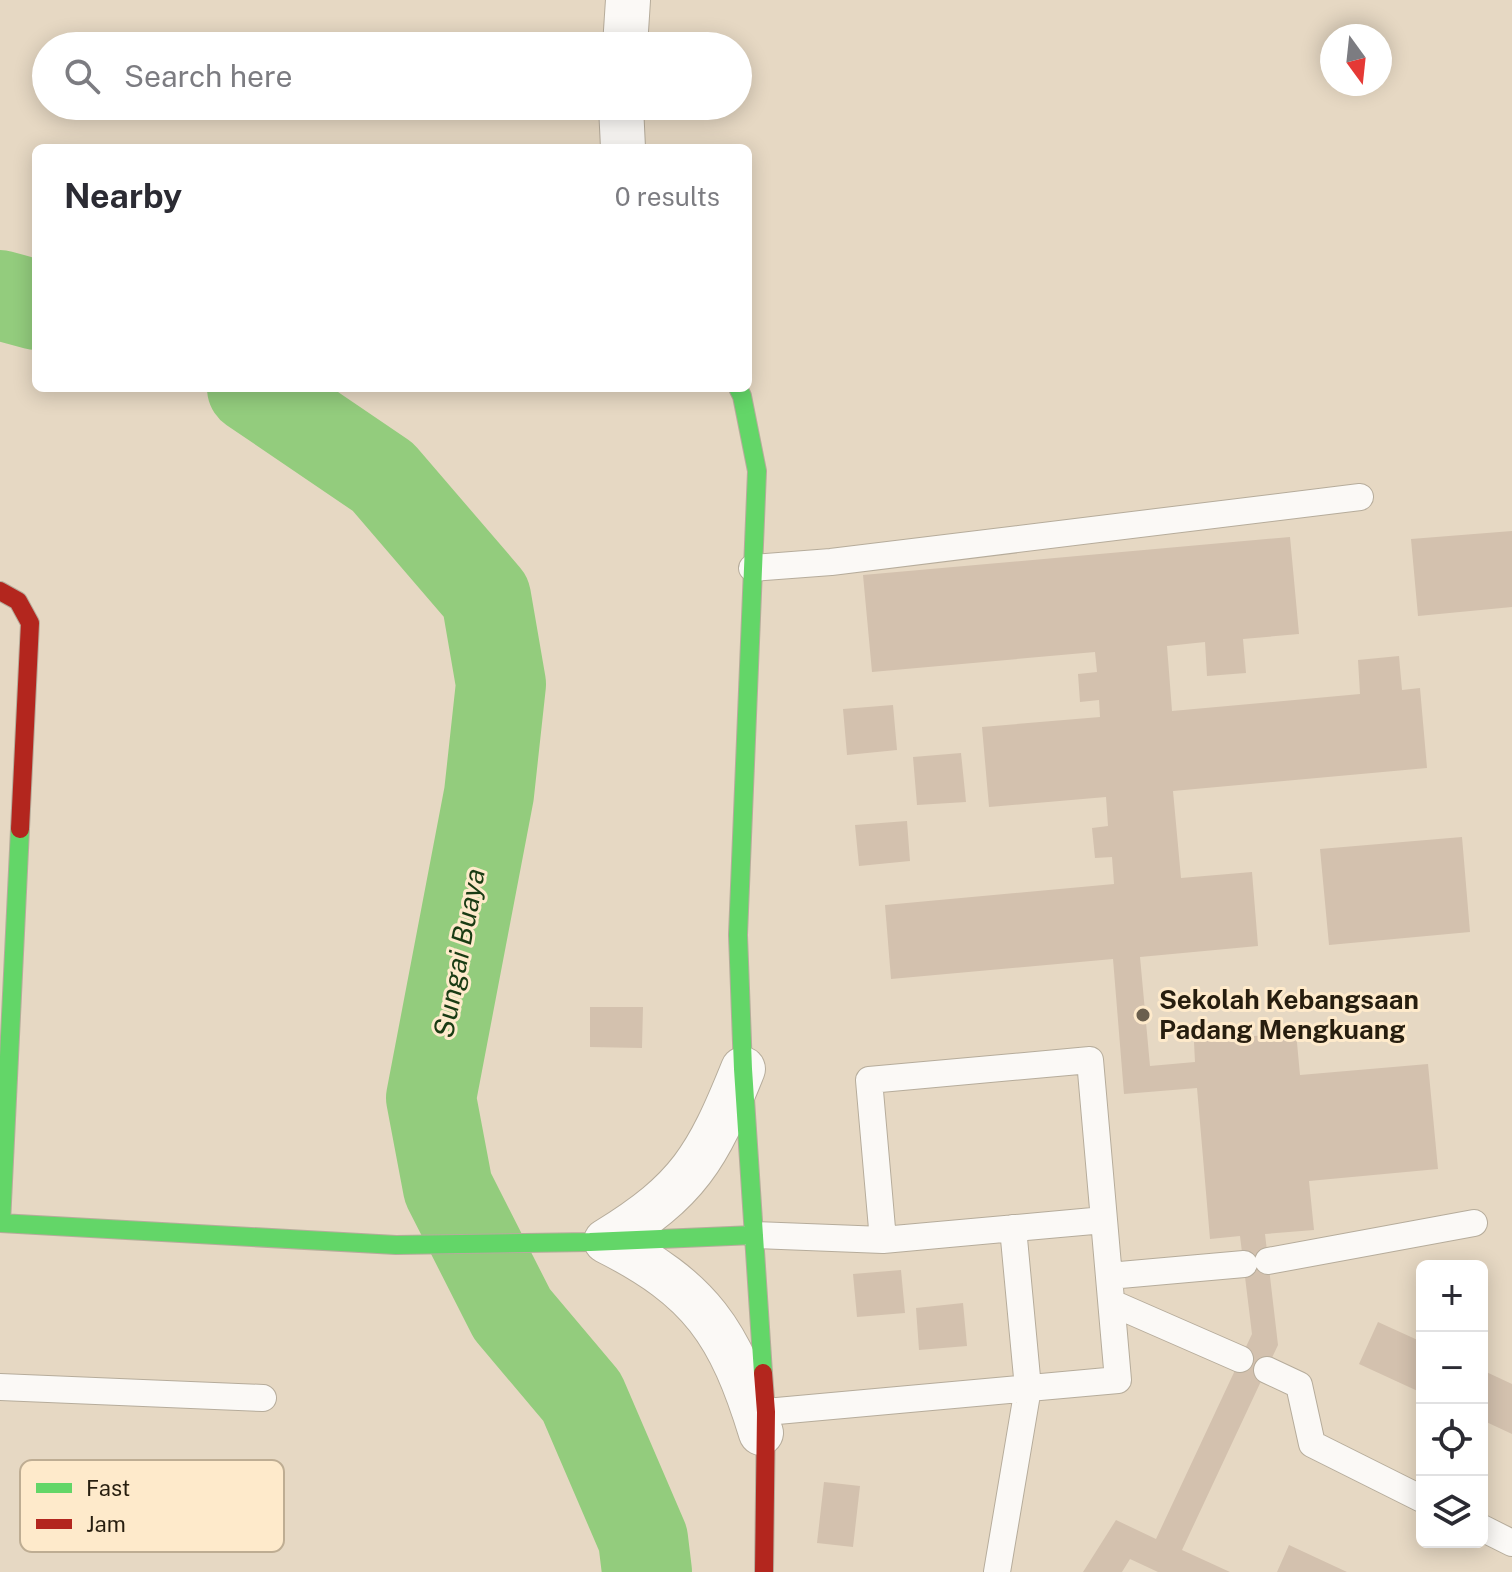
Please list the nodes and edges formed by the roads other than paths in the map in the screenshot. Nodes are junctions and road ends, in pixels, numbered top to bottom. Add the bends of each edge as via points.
1 (628, 0) edge
2 (626, 32) edge
3 (622, 120) edge
4 (623, 144) edge
5 (740, 392) edge
6 (1360, 497) dead end
7 (752, 568) junction
8 (0, 591) edge
9 (743, 1069) junction
10 (1104, 1220) junction
11 (1, 1223) edge
12 (1474, 1223) dead end
13 (1013, 1228) junction
14 (754, 1235) junction
15 (883, 1240) junction
16 (598, 1242) junction
17 (1109, 1276) junction
18 (1112, 1303) junction
19 (1240, 1359) dead end
20 (1267, 1370) dead end
21 (0, 1387) edge
22 (1028, 1388) junction
23 (263, 1398) dead end
24 (766, 1431) junction
25 (1416, 1496) edge
26 (1488, 1531) edge
27 (1512, 1543) edge
28 (764, 1572) edge
29 (997, 1572) edge

1 - 2 street
3 - 4 street
5 - 7 street via 757,471
6 - 7 lane
7 - 9 street via 738,935
8 - 11 street via 18,601 30,623
9 - 14 street
9 - 16 street via 707,1150 689,1176 640,1220
10 - 13 lane
10 - 15 lane via 1090,1060 869,1080
10 - 17 lane
11 - 16 street via 396,1245
12 - 17 lane via 1256,1263
13 - 15 lane
13 - 22 lane
14 - 15 lane
14 - 16 street
14 - 24 street
16 - 24 street via 644,1261 677,1283 707,1316 730,1350
17 - 18 lane
18 - 19 lane
18 - 22 lane via 1118,1380
20 - 25 lane via 1299,1385 1312,1444
21 - 23 lane
22 - 24 lane
22 - 29 lane
24 - 28 street
26 - 27 lane

